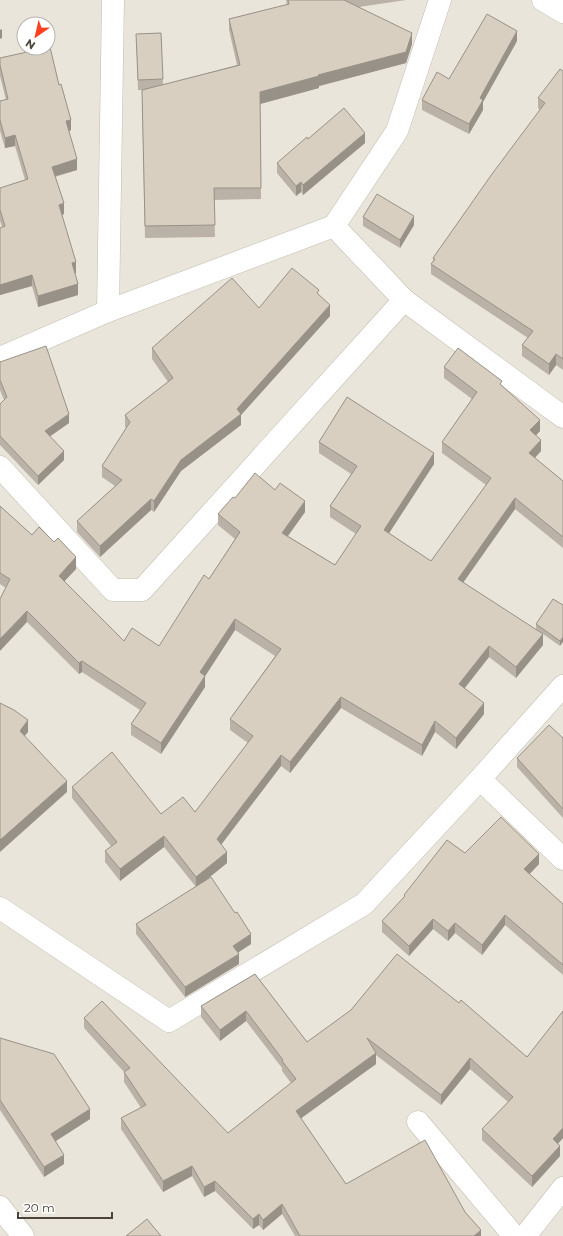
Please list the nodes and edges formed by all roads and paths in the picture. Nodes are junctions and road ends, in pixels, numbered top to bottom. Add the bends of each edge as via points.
1 (113, 0) edge
2 (440, 0) edge
3 (543, 0) edge
4 (563, 12) edge
5 (334, 226) junction
6 (404, 300) junction
7 (108, 311) junction
8 (0, 358) edge
9 (563, 417) edge
10 (0, 467) edge
11 (563, 686) edge
12 (480, 779) junction
13 (563, 859) edge
14 (0, 908) edge
15 (418, 1122) dead end
16 (563, 1188) edge
17 (0, 1207) edge
18 (23, 1236) edge
19 (514, 1236) edge
20 (525, 1236) edge

1 - 7 street
2 - 5 street via 397,131
3 - 4 street
5 - 6 street
5 - 7 street
6 - 9 street
6 - 10 street via 142,590 113,590
7 - 8 street
11 - 12 street
12 - 13 street
12 - 14 street via 364,904 169,1021
15 - 19 street
16 - 20 street
17 - 18 street

